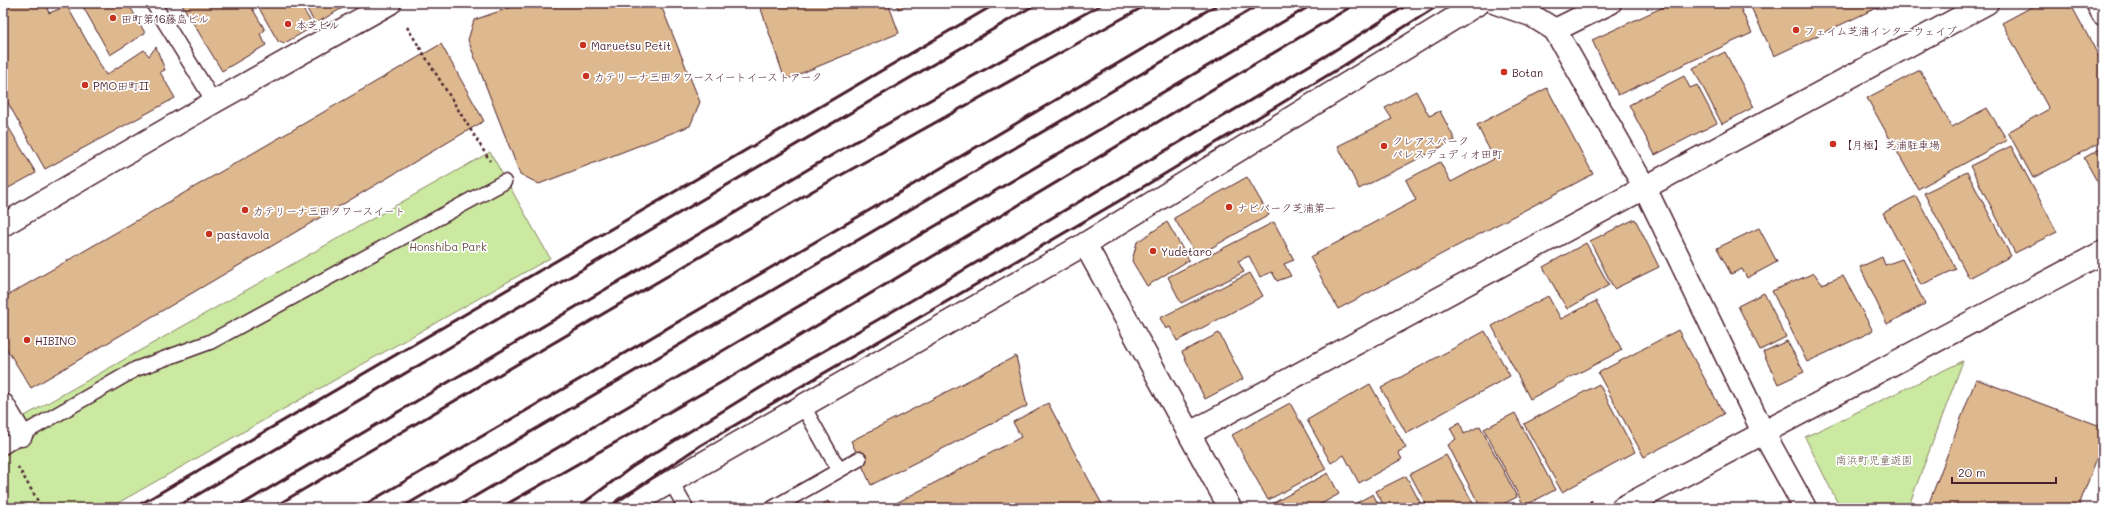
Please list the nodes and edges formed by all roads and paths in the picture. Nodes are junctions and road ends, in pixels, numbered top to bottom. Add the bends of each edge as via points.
1 (153, 3) edge
2 (390, 3) edge
3 (1479, 3) edge
4 (1496, 3) edge
5 (1610, 3) edge
6 (1987, 3) edge
7 (2097, 3) edge
8 (2103, 14) edge
9 (405, 23) dead end
10 (1556, 30) junction
11 (214, 102) junction
12 (504, 182) joint
13 (1645, 188) junction
14 (3, 225) edge
15 (1085, 244) junction
16 (2103, 252) edge
17 (3, 405) edge
18 (803, 406) junction
19 (1763, 432) junction
20 (1190, 433) junction
21 (10, 443) edge
22 (859, 459) dead end
23 (839, 470) junction
24 (671, 482) junction
25 (1599, 497) dead end
26 (42, 508) edge
27 (625, 508) edge
28 (686, 508) edge
29 (773, 508) edge
30 (1230, 508) edge
31 (1579, 508) edge
32 (1622, 508) edge
33 (1805, 508) edge

1 - 11 lane
2 - 11 street
3 - 15 street
4 - 10 street via 1531,15
5 - 10 street
6 - 13 street
7 - 8 street
9 - 12 path
10 - 13 street
11 - 14 street
12 - 21 lane via 210,342 136,369
13 - 19 street
13 - 20 street
15 - 18 street
15 - 20 street
16 - 19 street
17 - 21 street
18 - 23 lane
18 - 24 street
19 - 32 street
19 - 33 street
20 - 30 street
21 - 26 path
22 - 23 lane
23 - 29 lane
24 - 27 street
24 - 28 lane
25 - 31 path

